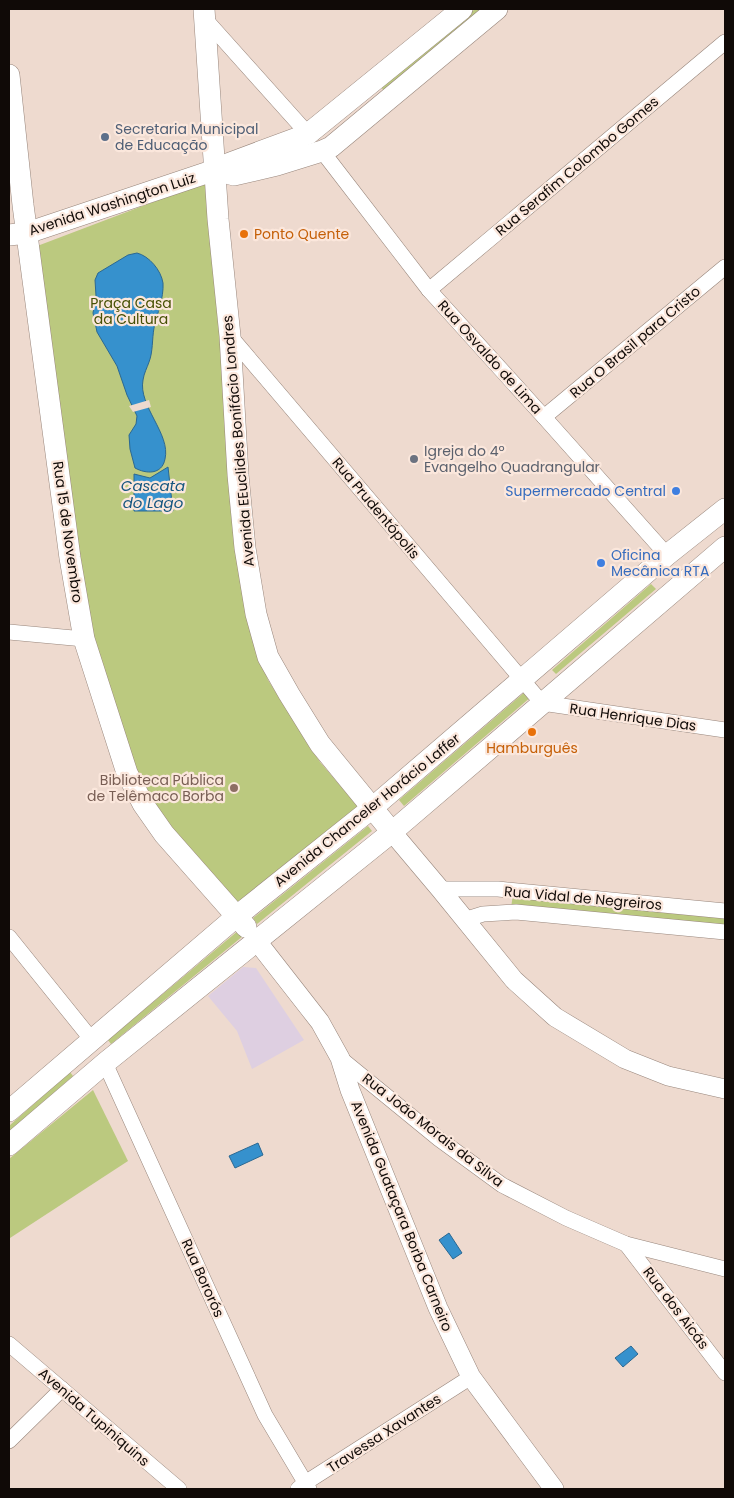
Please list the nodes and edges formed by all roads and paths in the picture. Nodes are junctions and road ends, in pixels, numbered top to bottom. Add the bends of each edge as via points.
1 (462, 9) edge
2 (498, 9) edge
3 (204, 14) edge
4 (725, 42) edge
5 (9, 75) edge
6 (308, 134) junction
7 (322, 152) junction
8 (215, 170) junction
9 (18, 234) edge
10 (725, 267) edge
11 (429, 290) junction
12 (230, 336) junction
13 (544, 417) junction
14 (725, 509) edge
15 (725, 547) edge
16 (667, 555) junction
17 (9, 632) edge
18 (84, 639) junction
19 (522, 680) junction
20 (542, 703) junction
21 (725, 730) edge
22 (372, 809) junction
23 (392, 832) junction
24 (440, 889) junction
25 (725, 911) edge
26 (237, 916) junction
27 (464, 920) junction
28 (725, 932) edge
29 (9, 937) edge
30 (256, 940) junction
31 (92, 1040) junction
32 (340, 1058) junction
33 (105, 1063) junction
34 (725, 1089) edge
35 (9, 1111) edge
36 (9, 1145) edge
37 (626, 1244) junction
38 (725, 1269) edge
39 (9, 1344) edge
40 (725, 1373) edge
41 (471, 1377) junction
42 (62, 1390) junction
43 (9, 1441) edge
44 (304, 1487) edge
45 (552, 1488) edge
46 (179, 1489) edge

1 - 6 main road, Avenida Washington Luiz
2 - 7 main road, Avenida Washington Luiz
3 - 6 street
3 - 8 main road, Avenida EEuclides Bonifácio Londres
4 - 11 street, Rua Serafim Colombo Gomes
5 - 9 main road, Rua 15 de Novembro
6 - 8 main road, Avenida Washington Luiz
7 - 8 main road, Avenida Washington Luiz via 234,175
7 - 11 street, Rua Osvaldo de Lima
8 - 9 main road, Avenida Washington Luiz
8 - 12 main road, Avenida EEuclides Bonifácio Londres
9 - 18 main road, Rua 15 de Novembro
10 - 13 street, Rua O Brasil para Cristo
11 - 13 street, Rua Osvaldo de Lima
12 - 19 street, Rua Prudentópolis
12 - 22 main road, Avenida EEuclides Bonifácio Londres via 245,548 256,614 268,657 320,744
13 - 16 street, Rua Osvaldo de Lima
14 - 16 main road, Avenida Chanceler Horácio Laffer
15 - 20 main road
16 - 19 main road, Avenida Chanceler Horácio Laffer
17 - 18 street
18 - 26 main road, Rua 15 de Novembro via 127,773 144,804 164,834
19 - 20 street, Rua Prudentópolis
19 - 22 main road, Avenida Chanceler Horácio Laffer
20 - 21 street, Rua Henrique Dias
20 - 23 main road
22 - 23 main road, Avenida EEuclides Bonifácio Londres
22 - 26 main road, Avenida Chanceler Horácio Laffer
23 - 24 street
23 - 30 main road
24 - 25 street, Rua Vidal de Negreiros via 498,889
24 - 27 street
26 - 30 main road, Rua 15 de Novembro
26 - 31 main road, Avenida Chanceler Horácio Laffer
27 - 28 street, Rua Vidal de Negreiros via 483,914 516,912
27 - 34 street via 514,980 555,1017 625,1059 668,1076
29 - 31 street
30 - 32 street, Avenida Guataçara Borba Carneiro via 320,1022
30 - 33 main road
31 - 35 main road, Avenida Chanceler Horácio Laffer
32 - 37 street, Rua João Morais da Silva via 439,1139 502,1185
32 - 41 street, Avenida Guataçara Borba Carneiro via 438,1308
33 - 36 main road
33 - 44 street, Rua Bororós via 265,1415
37 - 38 street, Rua João Morais da Silva
37 - 40 street, Rua dos Aicás
39 - 42 street, Avenida Tupiniquins
41 - 44 street, Travessa Xavantes
41 - 45 street, Avenida Guataçara Borba Carneiro
42 - 43 street
42 - 46 street, Avenida Tupiniquins

